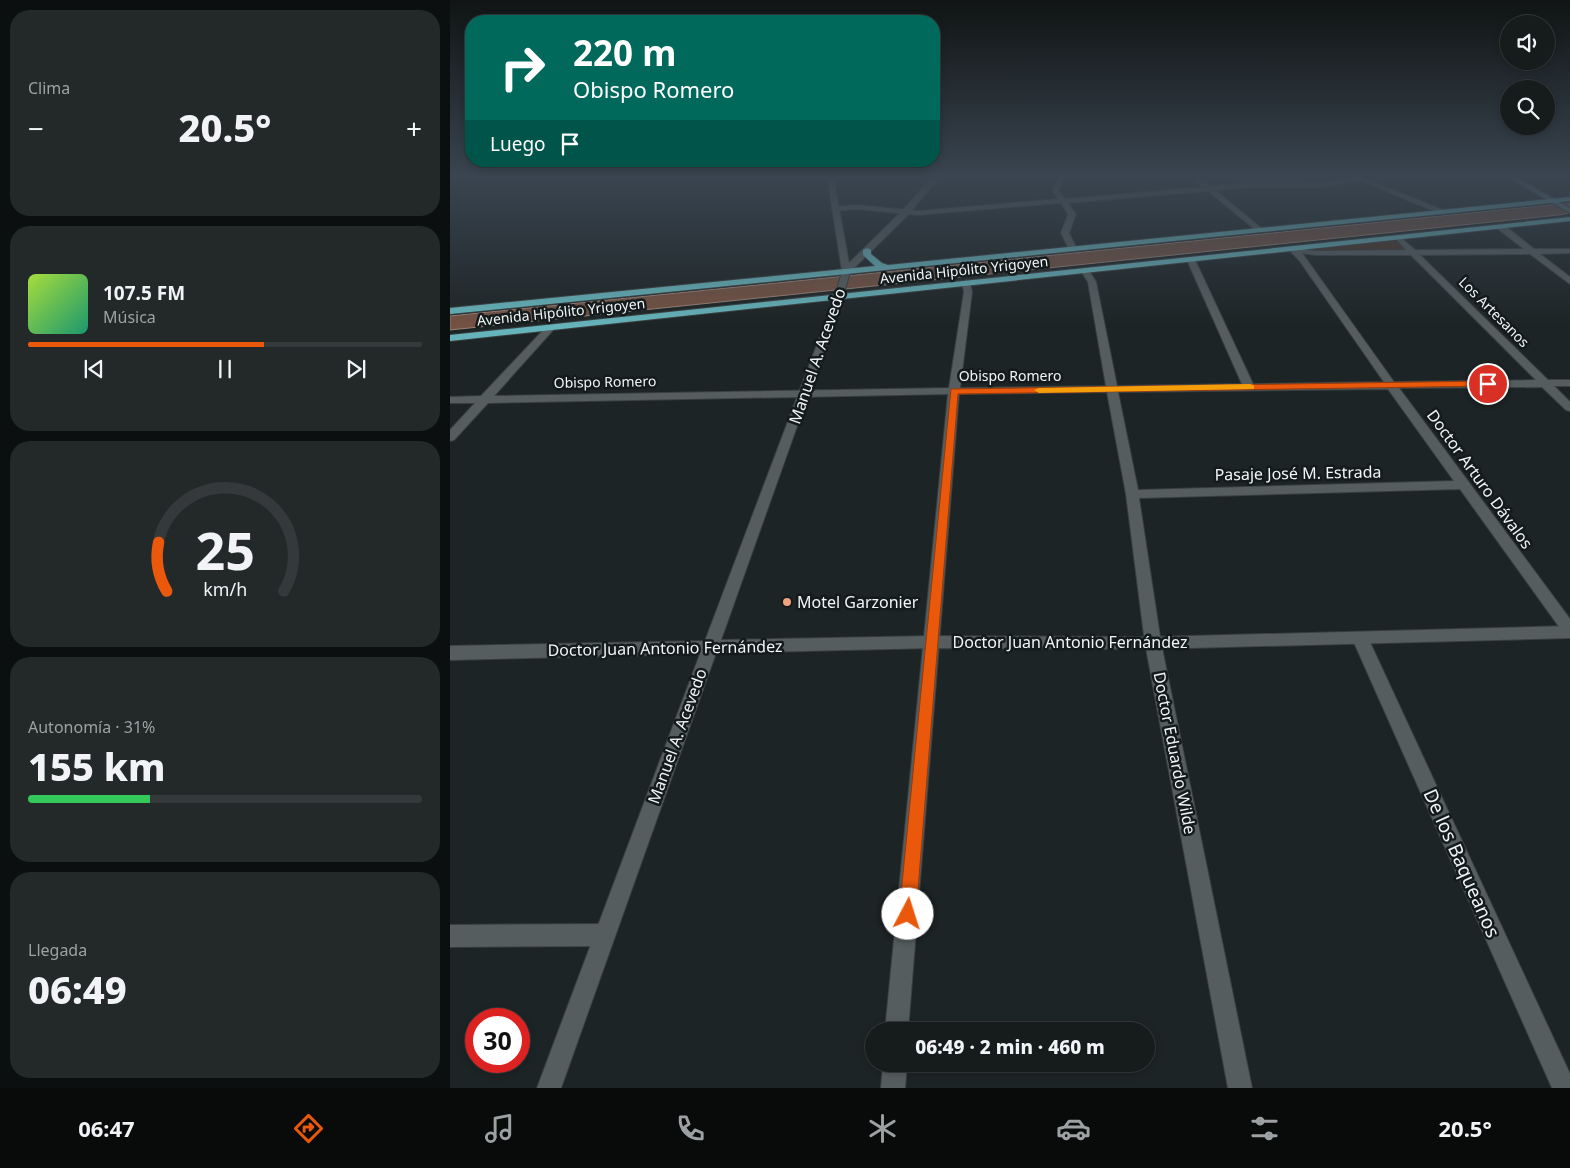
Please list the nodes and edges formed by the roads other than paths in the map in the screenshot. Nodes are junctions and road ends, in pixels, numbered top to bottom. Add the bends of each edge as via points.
1 (838, 226) edge
2 (892, 226) edge
3 (1068, 226) edge
4 (1253, 226) edge
5 (1302, 226) edge
6 (1512, 226) edge
7 (1501, 227) junction
8 (1258, 230) junction
9 (1398, 237) junction
10 (1073, 249) junction
11 (1293, 249) junction
12 (867, 250) junction
13 (1415, 251) junction
14 (1533, 251) junction
15 (1570, 251) edge
16 (1191, 260) junction
17 (888, 266) junction
18 (846, 271) junction
19 (1085, 271) junction
20 (1570, 281) edge
21 (966, 283) junction
22 (839, 296) junction
23 (450, 311) edge
24 (551, 327) junction
25 (450, 338) edge
26 (1546, 383) junction
27 (1570, 383) edge
28 (1392, 385) junction
29 (1249, 387) junction
30 (1113, 390) junction
31 (954, 391) junction
32 (804, 393) junction
33 (450, 400) edge
34 (485, 400) junction
35 (1570, 408) edge
36 (450, 437) edge
37 (1464, 485) junction
38 (1132, 494) junction
39 (1570, 632) edge
40 (1360, 638) junction
41 (932, 642) junction
42 (1153, 642) junction
43 (709, 648) junction
44 (450, 653) edge
45 (604, 935) junction
46 (450, 936) edge
47 (899, 1022) edge
48 (894, 1072) edge
49 (549, 1088) edge
50 (892, 1088) edge
51 (1240, 1088) edge
52 (1564, 1088) edge

1 - 18 street
2 - 12 street
3 - 10 street via 1065,233
4 - 8 street
5 - 8 highway, Avenida Hipólito Yrigoyen
6 - 7 highway, Avenida Hipólito Yrigoyen
7 - 9 highway, Avenida Hipólito Yrigoyen
7 - 14 street
8 - 10 highway, Avenida Hipólito Yrigoyen
9 - 11 highway, Avenida Hipólito Yrigoyen
9 - 13 street, Los Artesanos
10 - 17 highway, Avenida Hipólito Yrigoyen
11 - 13 street via 1316,253
11 - 16 highway, Avenida Hipólito Yrigoyen
11 - 28 street, Doctor Arturo Dávalos
12 - 17 highway via 867,255 874,262
12 - 18 street
13 - 14 street
13 - 26 street, Los Artesanos
14 - 15 street
14 - 20 street
16 - 19 highway, Avenida Hipólito Yrigoyen
16 - 29 street
17 - 18 highway, Avenida Hipólito Yrigoyen
18 - 22 street, Manuel A. Acevedo
18 - 23 highway, Avenida Hipólito Yrigoyen
19 - 21 highway, Avenida Hipólito Yrigoyen
19 - 30 street, Doctor Eduardo Wilde via 1092,282
21 - 22 highway, Avenida Hipólito Yrigoyen
21 - 31 street via 968,292
22 - 24 highway, Avenida Hipólito Yrigoyen
22 - 32 street, Manuel A. Acevedo
24 - 25 highway, Avenida Hipólito Yrigoyen
24 - 34 street
26 - 27 street, Obispo Romero
26 - 28 street, Obispo Romero
26 - 35 street, Los Artesanos
28 - 29 street, Obispo Romero
28 - 37 street, Doctor Arturo Dávalos
29 - 30 street, Obispo Romero
30 - 31 street, Obispo Romero
30 - 38 street, Doctor Eduardo Wilde
31 - 32 street, Obispo Romero
31 - 41 street
32 - 34 street, Obispo Romero
32 - 43 street, Manuel A. Acevedo
33 - 34 street, Obispo Romero
34 - 36 street
37 - 38 street, Pasaje José M. Estrada
37 - 39 street, Doctor Arturo Dávalos
38 - 42 street, Doctor Eduardo Wilde
39 - 40 street, Doctor Juan Antonio Fernández
40 - 42 street, Doctor Juan Antonio Fernández
40 - 52 street, De los Baqueanos
41 - 42 street, Doctor Juan Antonio Fernández
41 - 43 street, Doctor Juan Antonio Fernández
41 - 47 street
42 - 51 street, Doctor Eduardo Wilde
43 - 44 street, Doctor Juan Antonio Fernández
43 - 45 street, Manuel A. Acevedo
45 - 46 street
45 - 49 street, Manuel A. Acevedo
48 - 50 street

